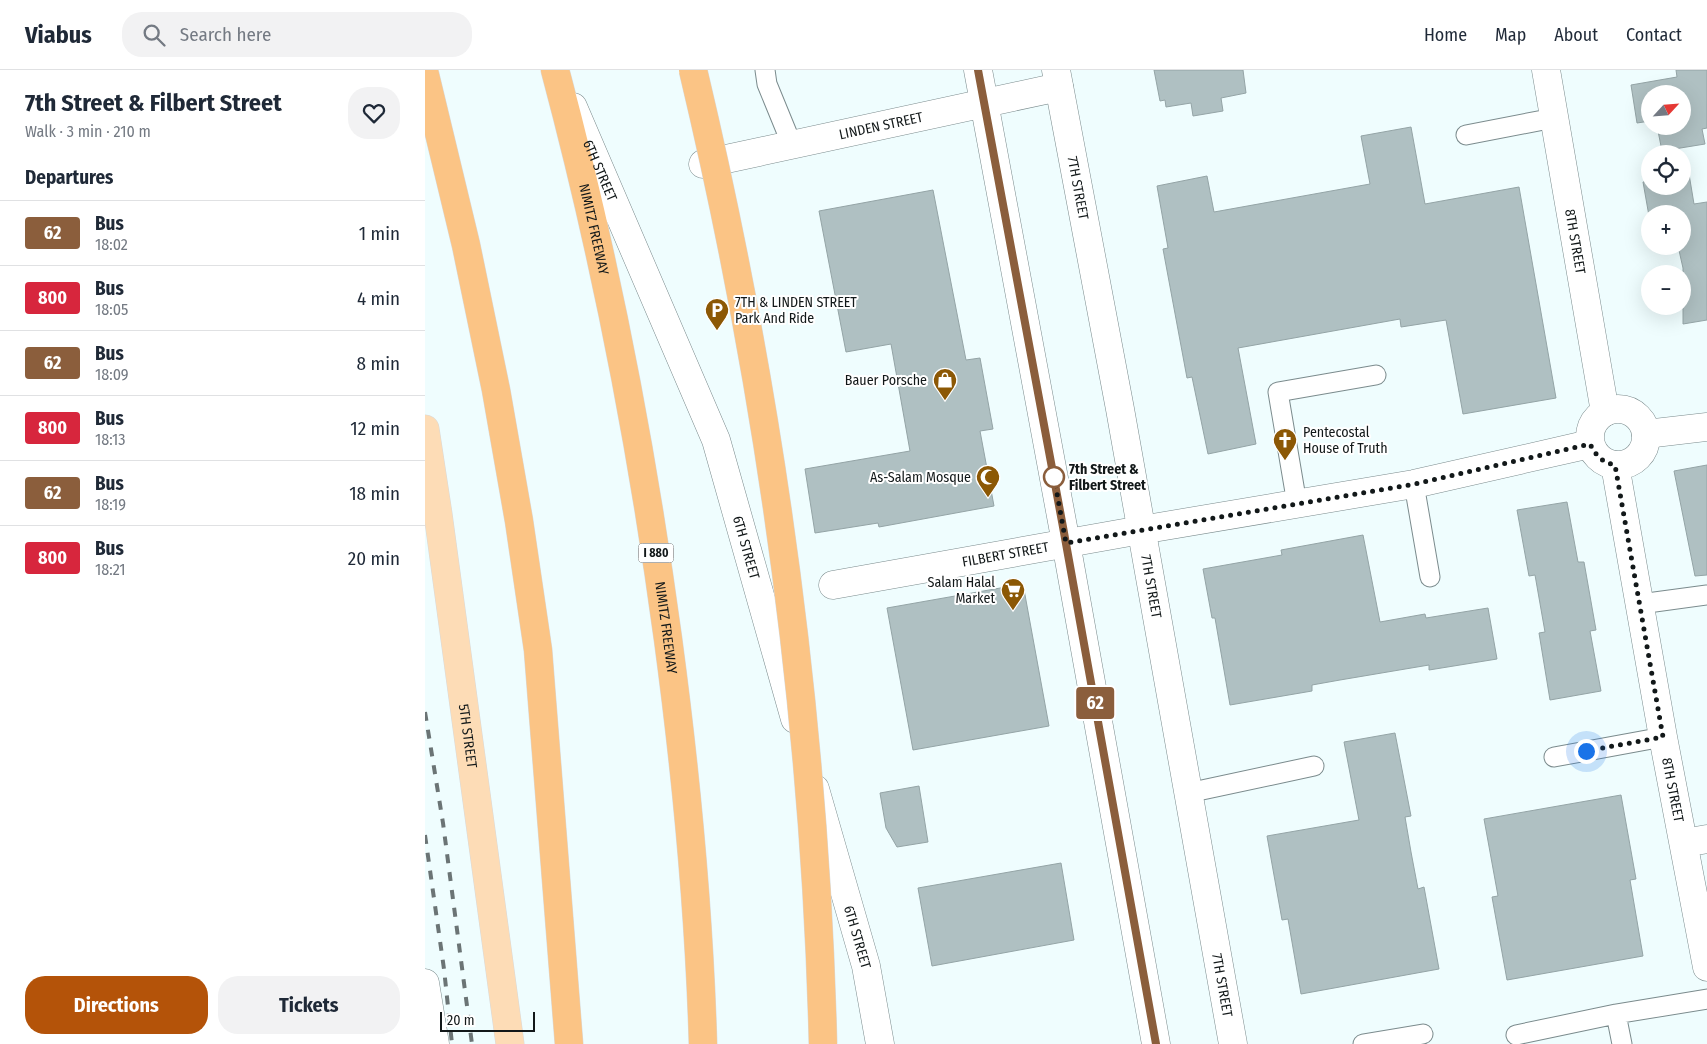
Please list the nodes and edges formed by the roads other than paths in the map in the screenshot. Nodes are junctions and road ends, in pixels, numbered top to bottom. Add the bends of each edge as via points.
1 (556, 70) edge
2 (693, 70) edge
3 (765, 70) edge
4 (978, 70) edge
5 (1546, 70) edge
6 (425, 76) edge
7 (1058, 79) edge
8 (984, 103) junction
9 (1554, 118) junction
10 (1466, 135) dead end
11 (793, 145) junction
12 (703, 164) dead end
13 (1376, 376) dead end
14 (1605, 412) junction
15 (1707, 427) edge
16 (425, 429) edge
17 (1646, 434) junction
18 (1590, 444) junction
19 (1615, 465) junction
20 (1415, 484) junction
21 (1297, 504) junction
22 (1141, 530) junction
23 (1066, 543) junction
24 (1430, 576) dead end
25 (833, 585) dead end
26 (1707, 595) edge
27 (1640, 604) junction
28 (1663, 737) junction
29 (1554, 757) dead end
30 (1314, 766) dead end
31 (1189, 793) junction
32 (1696, 841) edge
33 (1707, 967) edge
34 (425, 983) edge
35 (1707, 999) edge
36 (1616, 1014) junction
37 (1423, 1034) dead end
38 (1516, 1036) dead end
39 (435, 1044) edge
40 (510, 1044) edge
41 (569, 1044) edge
42 (703, 1044) edge
43 (823, 1044) edge
44 (880, 1044) edge
45 (1156, 1044) edge
46 (1233, 1044) edge
47 (1363, 1044) edge
48 (1622, 1044) edge

1 - 42 highway, NIMITZ FREEWAY / I 880 via 607,287 656,557 675,693 689,830
1 - 44 main road, 6TH STREET via 716,440 866,966
2 - 43 highway, bridge via 721,188 753,354 789,597 816,873
3 - 11 lane via 767,84
4 - 8 main road
5 - 9 main road, 8TH STREET
6 - 41 highway via 496,390 519,521 538,650
7 - 8 main road, LINDEN STREET
7 - 22 main road, 7TH STREET
8 - 11 main road, LINDEN STREET
8 - 23 main road
9 - 10 lane
9 - 14 main road, 8TH STREET
11 - 12 main road, LINDEN STREET
13 - 21 lane via 1278,392
14 - 17 main road via 1614,408 1632,412 1644,425
14 - 18 main road via 1592,425
15 - 17 main road
16 - 40 main road, 5TH STREET
17 - 19 main road via 1643,451 1638,457 1623,465
18 - 19 main road via 1599,458
18 - 20 main road, FILBERT STREET
19 - 27 main road, 8TH STREET
20 - 21 main road, FILBERT STREET
20 - 24 lane
21 - 22 main road, FILBERT STREET
22 - 23 main road, FILBERT STREET
22 - 31 main road, 7TH STREET
23 - 25 main road, FILBERT STREET
23 - 45 main road
26 - 27 lane
27 - 28 main road, 8TH STREET
28 - 29 lane
28 - 32 main road, 8TH STREET
30 - 31 lane
31 - 46 main road, 7TH STREET
32 - 33 main road, 8TH STREET
34 - 39 main road
35 - 36 lane
36 - 38 lane
36 - 48 lane
37 - 47 lane

